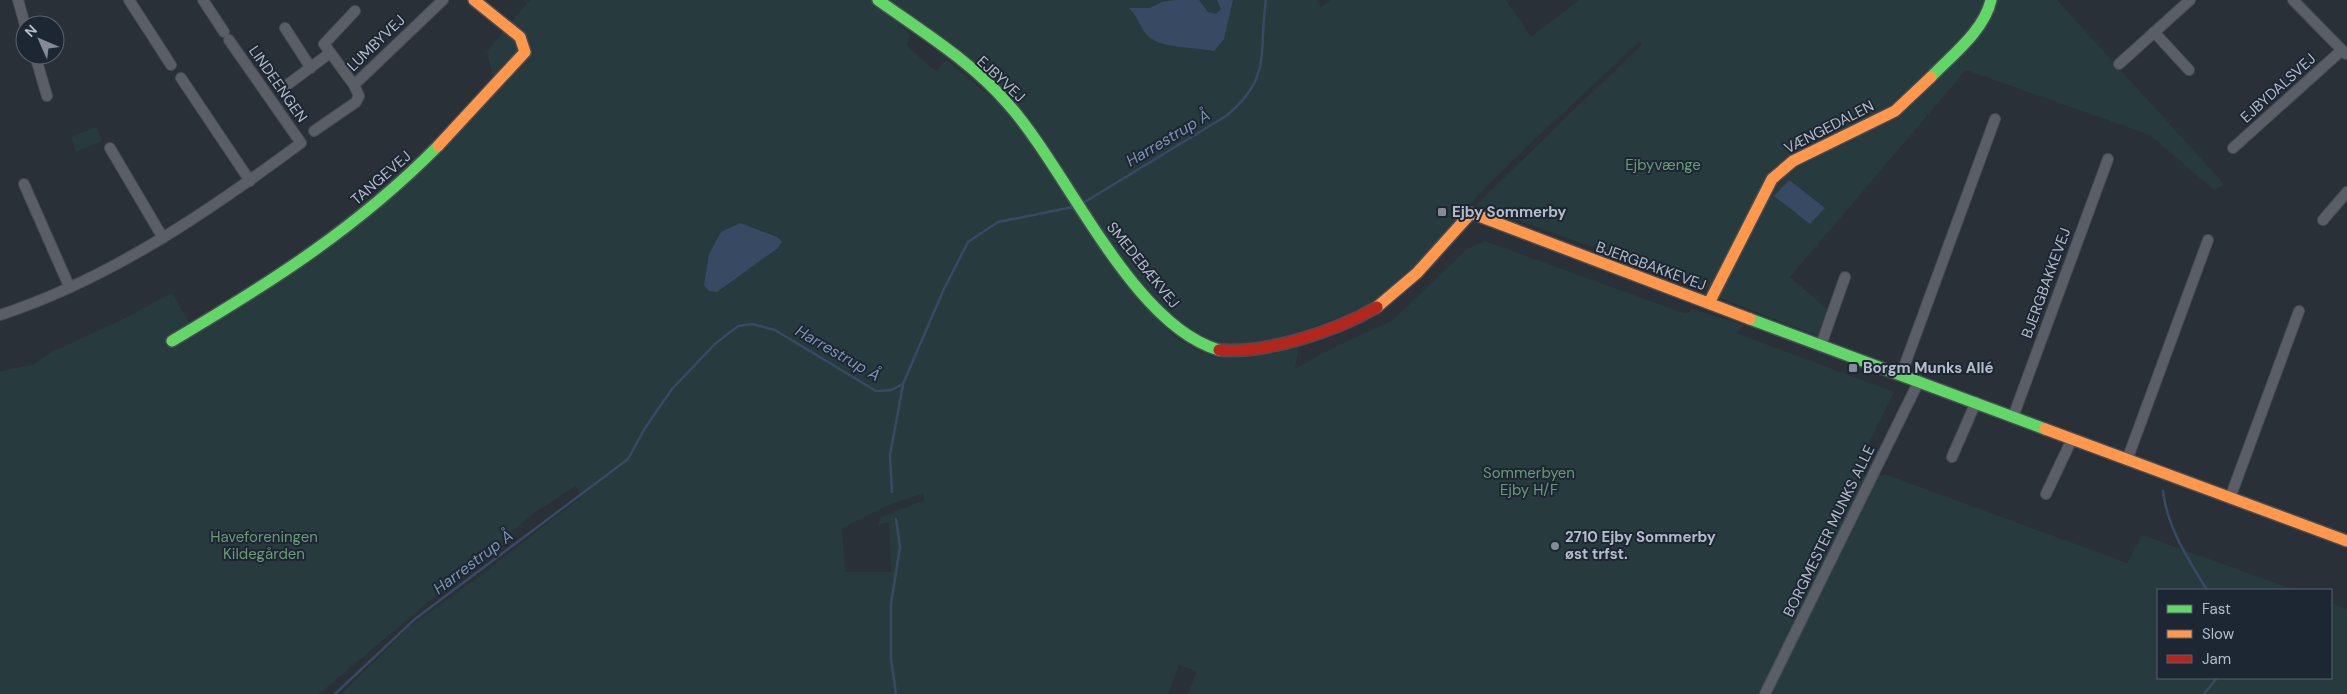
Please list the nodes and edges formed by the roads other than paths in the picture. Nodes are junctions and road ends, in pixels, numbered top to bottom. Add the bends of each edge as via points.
1 (18, 0) edge
2 (129, 0) edge
3 (202, 0) edge
4 (474, 0) edge
5 (878, 0) edge
6 (1990, 0) edge
7 (2190, 0) edge
8 (2293, 0) edge
9 (441, 1) edge
10 (355, 12) dead end
11 (22, 15) edge
12 (285, 28) dead end
13 (2154, 32) junction
14 (2344, 52) edge
15 (330, 53) junction
16 (2119, 64) dead end
17 (38, 65) edge
18 (171, 65) dead end
19 (311, 68) junction
20 (2189, 70) dead end
21 (181, 78) dead end
22 (354, 85) junction
23 (287, 86) dead end
24 (47, 96) dead end
25 (1995, 119) dead end
26 (314, 132) dead end
27 (110, 148) dead end
28 (2233, 148) dead end
29 (2108, 159) dead end
30 (250, 180) junction
31 (24, 184) dead end
32 (2347, 192) edge
33 (1078, 205) joint
34 (1471, 213) joint
35 (2323, 220) dead end
36 (163, 238) junction
37 (2208, 240) dead end
38 (1845, 277) dead end
39 (69, 286) junction
40 (1708, 303) junction
41 (2299, 311) dead end
42 (0, 314) edge
43 (172, 341) dead end
44 (1820, 345) junction
45 (1901, 375) junction
46 (1919, 381) junction
47 (1976, 402) junction
48 (2013, 417) junction
49 (2072, 439) junction
50 (1952, 457) dead end
51 (2127, 460) junction
52 (2046, 494) dead end
53 (2230, 498) junction
54 (2347, 541) edge
55 (1765, 694) edge

1 - 11 street
2 - 18 street
3 - 30 street, LINDEENGEN via 300,144
4 - 43 street, TANGEVEJ via 520,37 525,52 496,85 443,142 328,243 253,294
5 - 33 street, EJBYVEJ via 1006,102 1022,120
6 - 40 street, VÆNGEDALEN via 1988,14 1979,26 1895,111 1793,160 1772,179
7 - 13 street
8 - 14 street, EJBYDALSVEJ
9 - 22 street, LUMBYVEJ
10 - 15 street, LUMBYVEJ via 324,44
12 - 19 street
13 - 16 street
13 - 20 street
14 - 28 street, EJBYDALSVEJ
15 - 19 street, LUMBYVEJ
15 - 22 street, LUMBYVEJ
17 - 24 street
19 - 23 street, LUMBYVEJ
21 - 30 street
22 - 26 street, LUMBYVEJ via 359,96 356,102
25 - 45 street
27 - 36 street
29 - 48 street, BJERGBAKKEVEJ
30 - 36 street, LINDEENGEN
31 - 39 street
32 - 35 street
33 - 34 street, SMEDEBÆKVEJ via 1152,304 1179,331 1198,344 1218,350 1242,350 1306,338 1381,304 1410,280
34 - 40 street, BJERGBAKKEVEJ
36 - 39 street, LINDEENGEN
37 - 51 street
38 - 44 street
39 - 42 street, LINDEENGEN
40 - 44 street, BJERGBAKKEVEJ
41 - 53 street
44 - 45 street, BJERGBAKKEVEJ
45 - 46 street, BJERGBAKKEVEJ
46 - 47 street, BJERGBAKKEVEJ
46 - 55 street, BORGMESTER MUNKS ALLE
47 - 48 street, BJERGBAKKEVEJ
47 - 50 street
48 - 49 street, BJERGBAKKEVEJ
49 - 51 street, BJERGBAKKEVEJ
49 - 52 street
51 - 53 street, BJERGBAKKEVEJ
53 - 54 street, BJERGBAKKEVEJ

